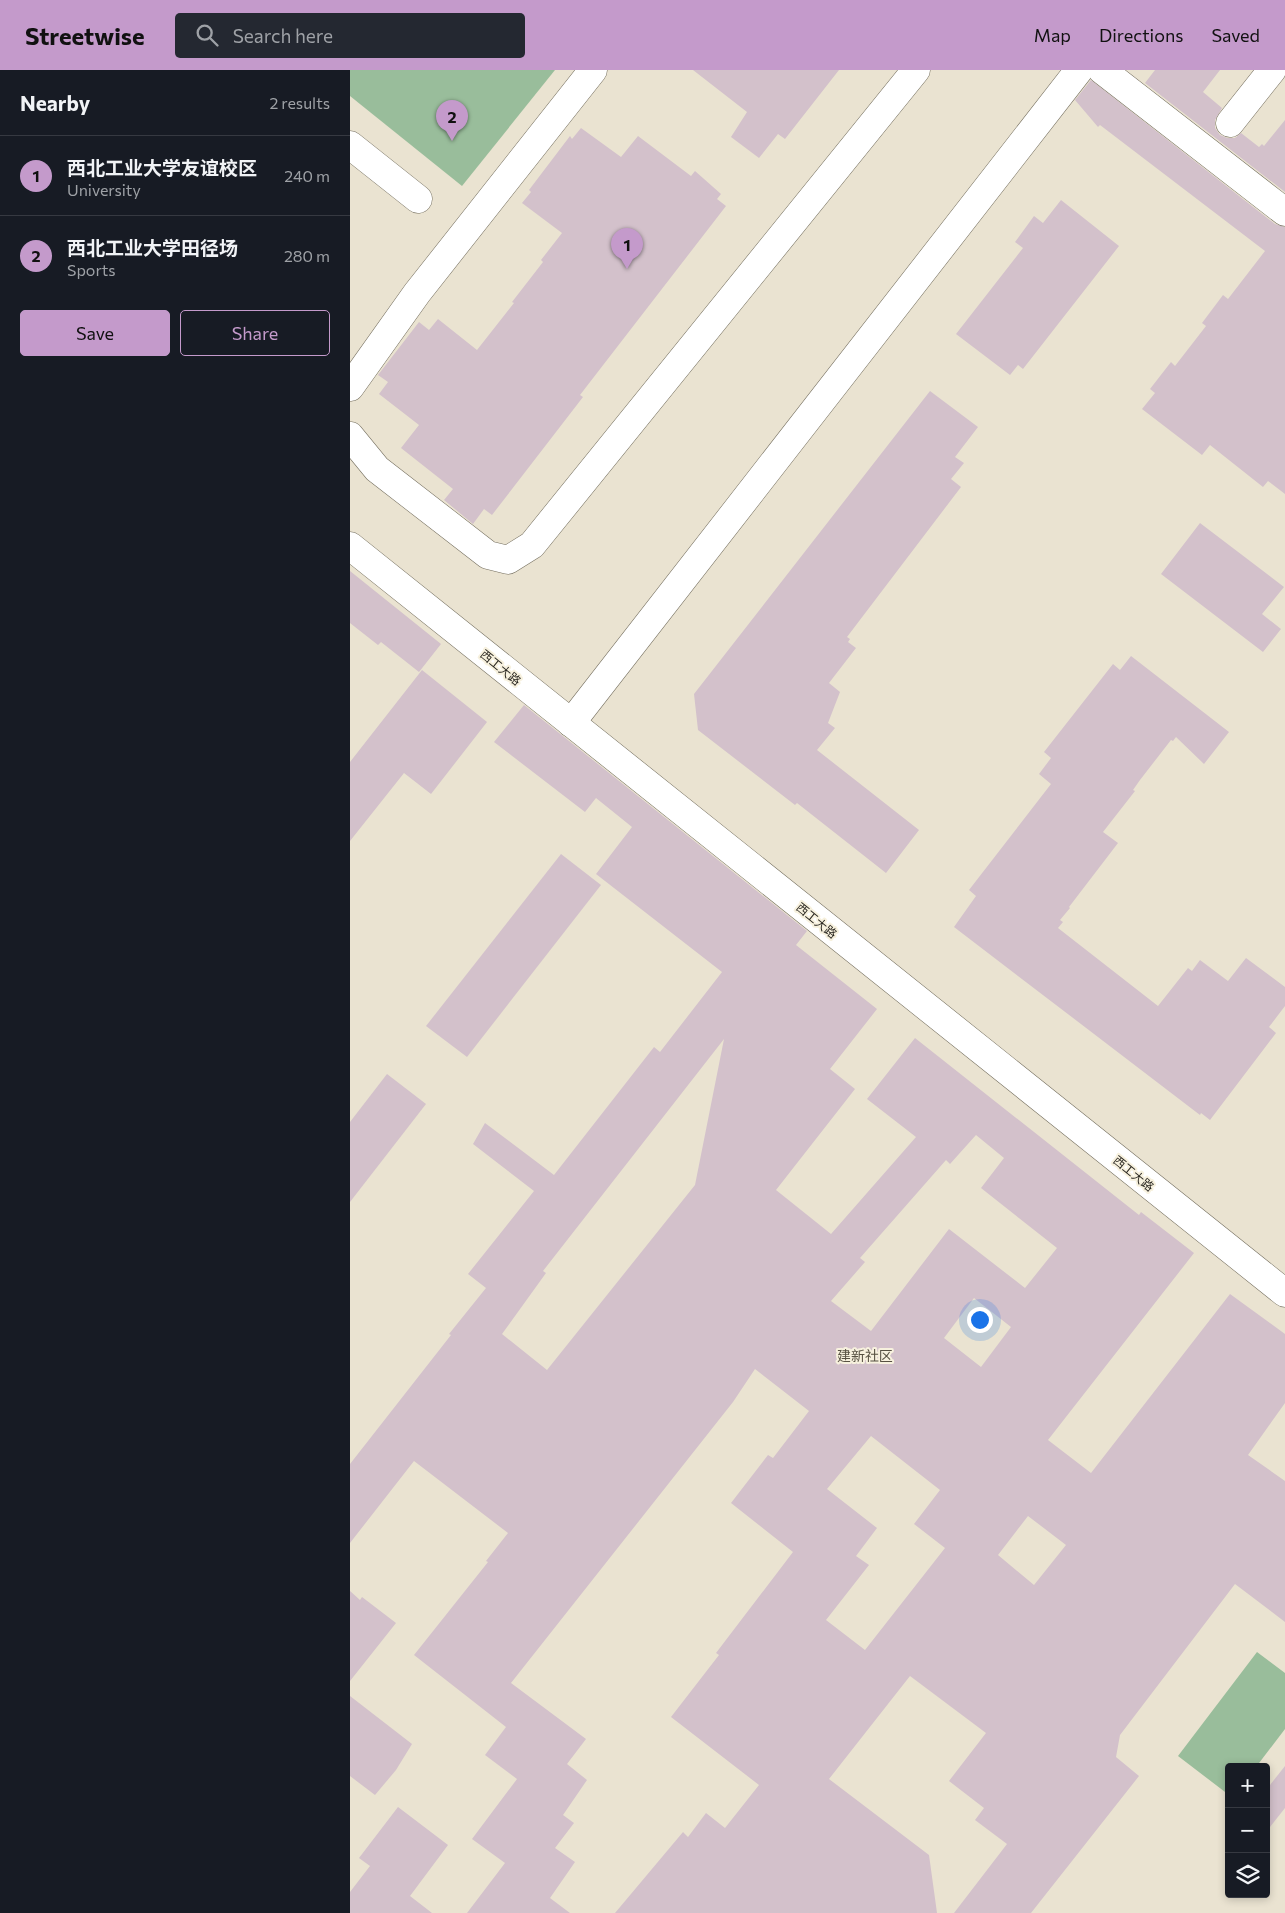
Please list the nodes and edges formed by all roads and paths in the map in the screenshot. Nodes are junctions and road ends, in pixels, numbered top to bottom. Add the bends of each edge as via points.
1 (593, 70) edge
2 (916, 70) edge
3 (1079, 70) edge
4 (1272, 70) edge
5 (1111, 73) edge
6 (1230, 123) dead end
7 (350, 145) edge
8 (418, 198) dead end
9 (1285, 212) edge
10 (350, 387) edge
11 (350, 436) edge
12 (350, 546) edge
13 (571, 723) junction
14 (1285, 1293) edge

1 - 10 street via 417,292
2 - 11 street via 532,545 508,560 488,555 377,469
3 - 13 street
4 - 6 street
5 - 9 street
7 - 8 street
12 - 13 street, 西工大路
13 - 14 street, 西工大路

